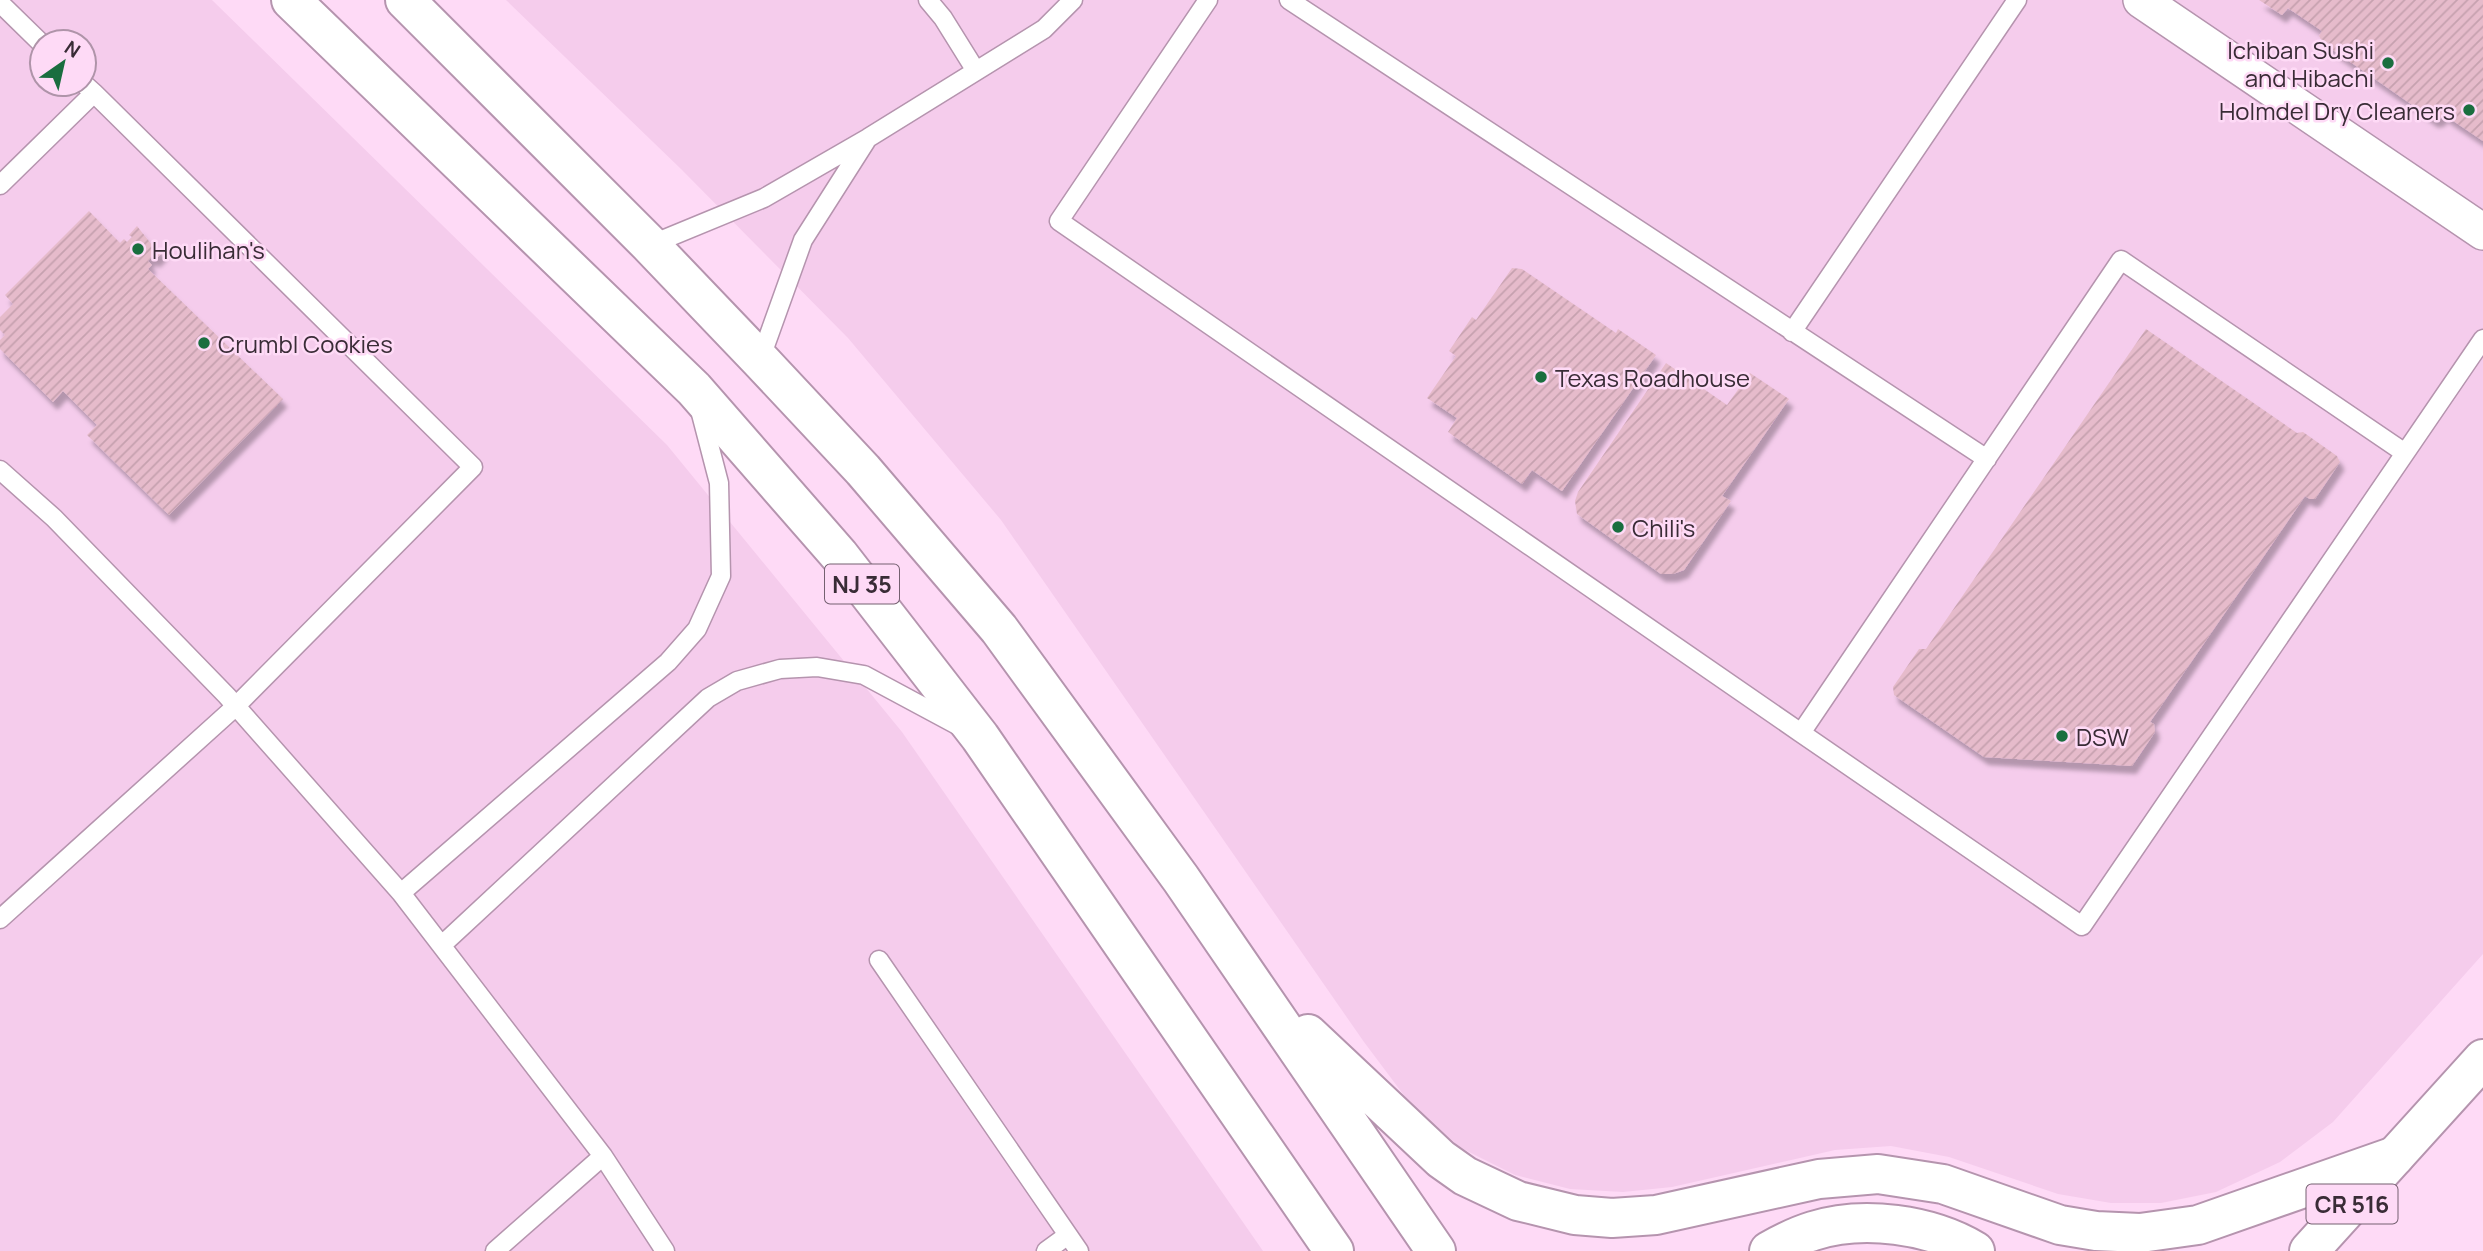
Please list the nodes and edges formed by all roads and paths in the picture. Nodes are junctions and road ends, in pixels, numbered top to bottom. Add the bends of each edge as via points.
1 (292, 0) edge
2 (405, 0) edge
3 (928, 0) edge
4 (1073, 0) edge
5 (1208, 0) edge
6 (1289, 0) edge
7 (2017, 0) edge
8 (2141, 0) edge
9 (0, 4) edge
10 (28, 31) edge
11 (976, 71) junction
12 (98, 97) edge
13 (80, 98) edge
14 (868, 138) junction
15 (0, 185) edge
16 (2483, 232) edge
17 (650, 245) junction
18 (1792, 332) junction
19 (2483, 339) edge
20 (760, 360) junction
21 (694, 389) junction
22 (2405, 453) junction
23 (1987, 459) junction
24 (0, 470) edge
25 (236, 706) junction
26 (1801, 733) junction
27 (980, 737) junction
28 (1181, 879) junction
29 (401, 893) junction
30 (0, 919) edge
31 (442, 944) junction
32 (879, 960) dead end
33 (2483, 1059) edge
34 (603, 1156) junction
35 (2395, 1156) junction
36 (1068, 1235) junction
37 (495, 1251) edge
38 (665, 1251) edge
39 (1046, 1251) edge
40 (1079, 1251) edge
41 (1334, 1251) edge
42 (1436, 1251) edge
43 (1769, 1251) edge
44 (1975, 1251) edge
45 (2309, 1251) edge

1 - 21 main road, NJ 35
2 - 17 main road, NJ 35
3 - 11 lane
4 - 11 lane via 1044,29
5 - 26 lane via 1059,221
6 - 18 lane
7 - 18 lane
8 - 16 street
9 - 10 lane
11 - 14 lane
12 - 25 lane via 473,467
13 - 15 lane
14 - 17 lane via 764,198
14 - 20 lane via 803,240
17 - 20 main road, NJ 35
18 - 23 lane
19 - 22 lane
20 - 28 main road, NJ 35 via 863,470 999,629
21 - 27 main road, NJ 35 via 839,555
21 - 29 lane via 719,483 721,576 697,629 668,662
22 - 23 lane via 2121,260
22 - 26 lane via 2082,926
23 - 26 lane
24 - 25 lane via 54,518
25 - 29 lane
25 - 30 lane
27 - 31 lane via 863,675 817,667 780,669 737,681 708,698
27 - 41 main road, NJ 35
28 - 35 main road via 1312,1040 1441,1159 1518,1201 1575,1215 1612,1219 1656,1215 1819,1179 1878,1174 1943,1184 2060,1225 2140,1233 2198,1225
28 - 42 main road, NJ 35
29 - 31 lane
31 - 34 lane
32 - 36 lane
33 - 35 main road, CR 516
34 - 37 lane
34 - 38 lane
35 - 45 main road, CR 516
36 - 39 lane
36 - 40 lane
43 - 44 main road via 1795,1237 1844,1224 1925,1231

